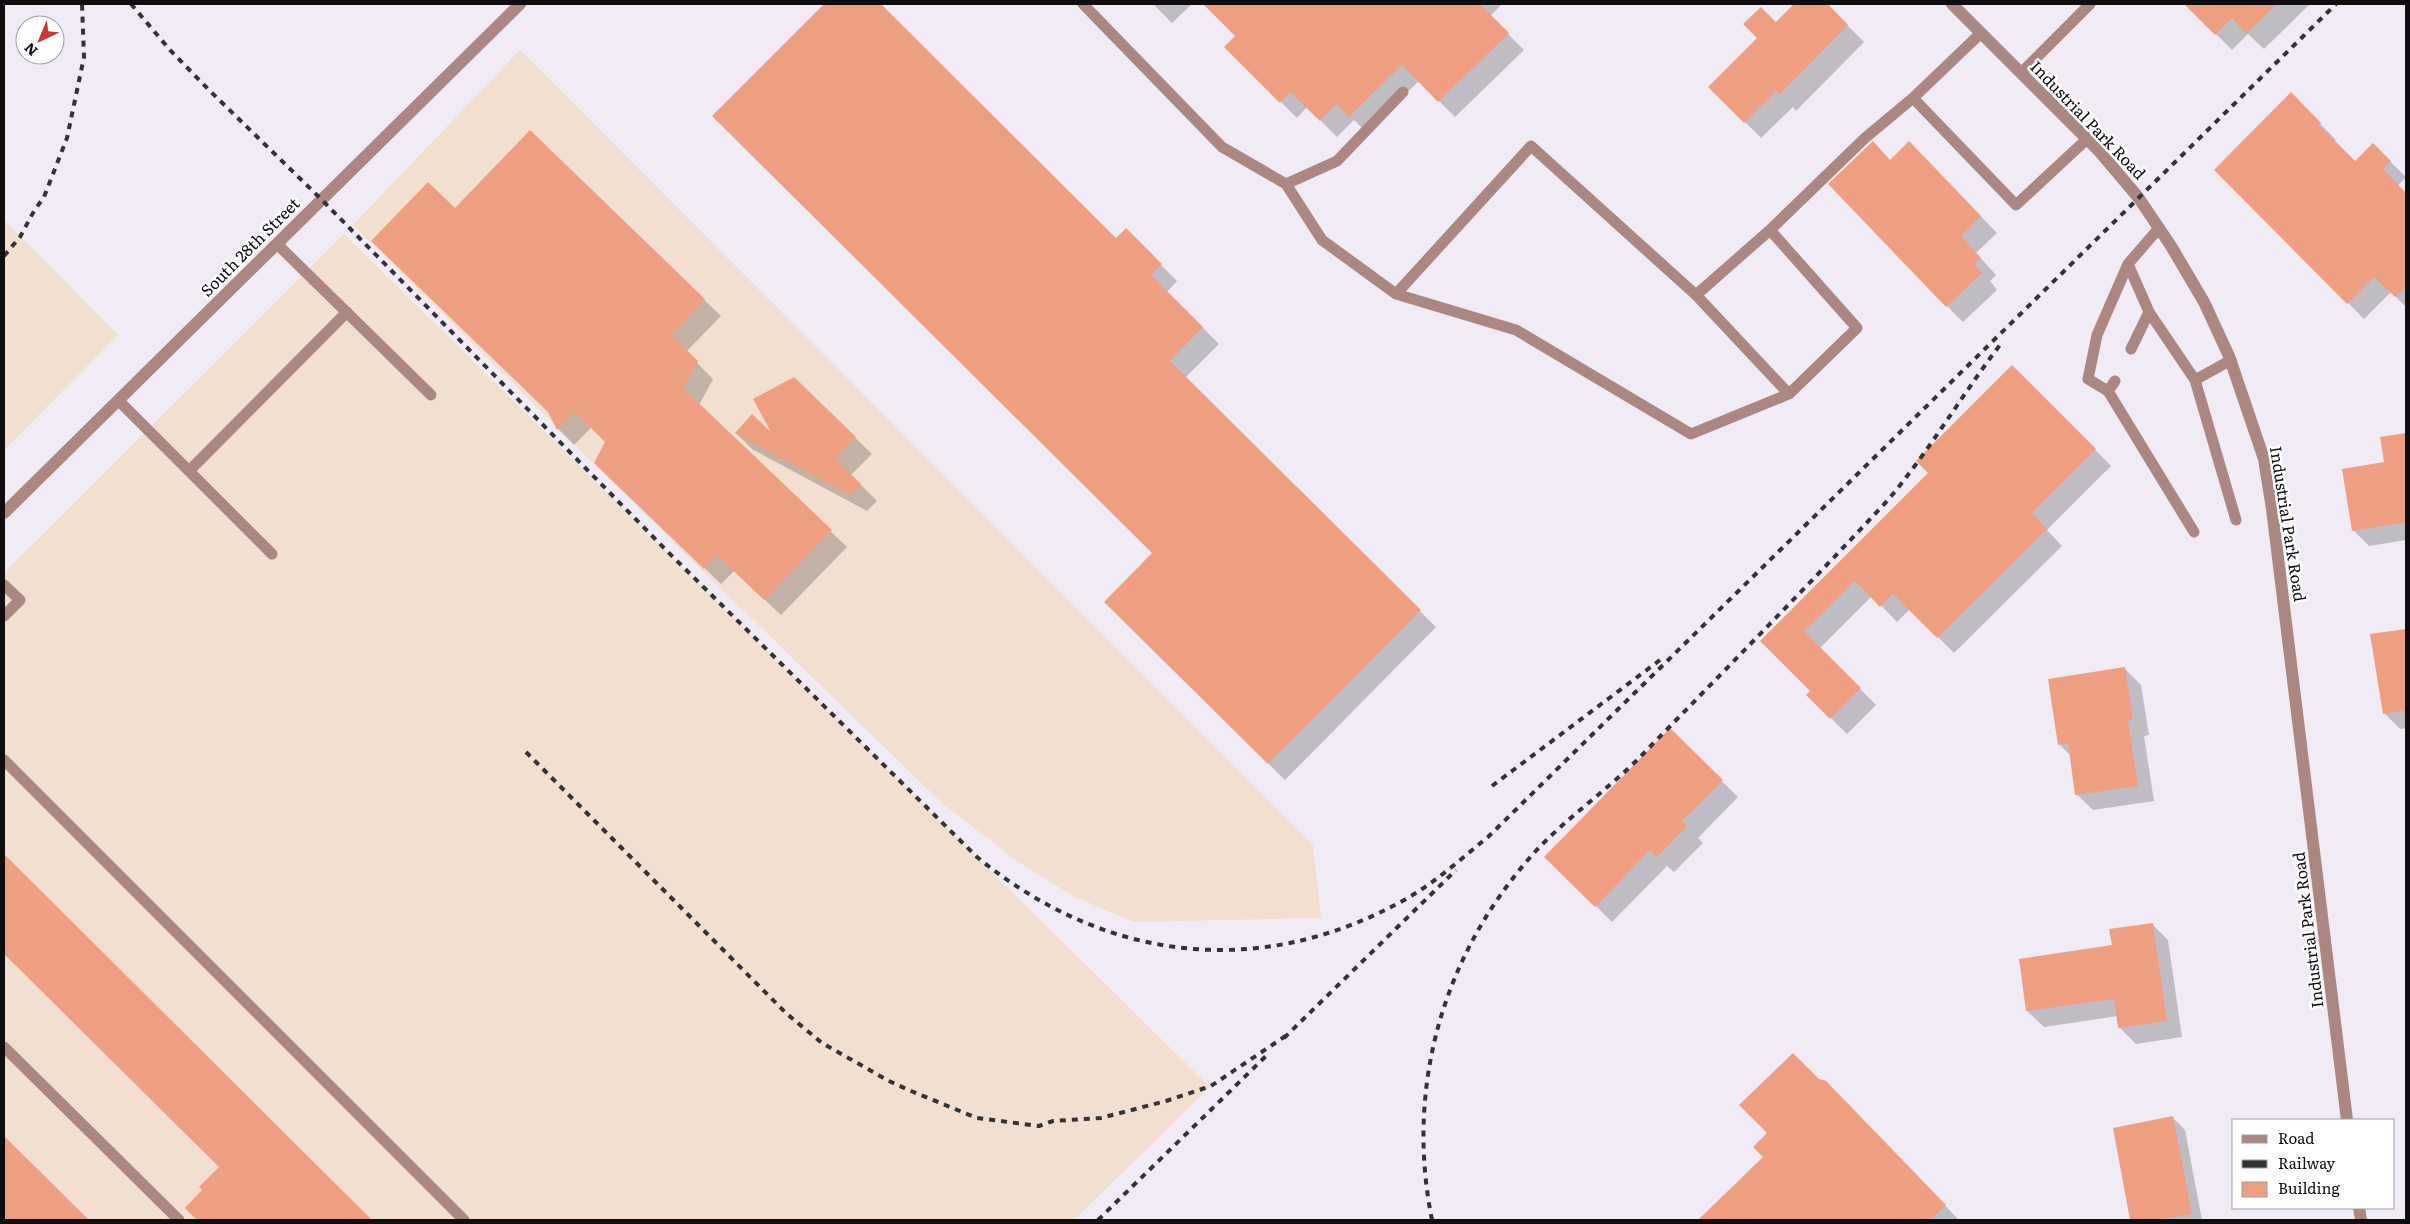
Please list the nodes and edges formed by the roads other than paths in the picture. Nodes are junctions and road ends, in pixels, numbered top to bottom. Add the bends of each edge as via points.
1 (520, 4) edge
2 (1083, 4) edge
3 (1952, 4) edge
4 (2090, 4) edge
5 (1981, 33) junction
6 (2021, 73) junction
7 (1403, 92) dead end
8 (1913, 98) junction
9 (2087, 139) junction
10 (1286, 184) junction
11 (2159, 228) junction
12 (1770, 230) junction
13 (276, 244) junction
14 (2128, 264) junction
15 (1396, 294) junction
16 (1696, 294) junction
17 (347, 312) junction
18 (2150, 312) junction
19 (2131, 349) dead end
20 (2230, 360) junction
21 (2195, 380) junction
22 (2115, 381) dead end
23 (2108, 391) junction
24 (1788, 394) junction
25 (431, 395) dead end
26 (120, 401) junction
27 (188, 471) junction
28 (4, 513) edge
29 (2236, 520) dead end
30 (2194, 532) dead end
31 (272, 554) dead end
32 (4, 585) edge
33 (4, 616) edge
34 (4, 760) edge
35 (4, 1047) edge
36 (2347, 1119) edge
37 (179, 1220) edge
38 (464, 1220) edge

1 - 13 street, South 28th Street
2 - 10 lane via 1222,147
3 - 5 street, Industrial Park Road
4 - 6 lane
5 - 6 street, Industrial Park Road
5 - 8 lane
6 - 9 street, Industrial Park Road
7 - 10 lane via 1337,161
8 - 9 lane via 2016,205
8 - 12 lane via 1865,138
9 - 11 street, Industrial Park Road via 2138,197
10 - 15 lane via 1322,240
11 - 14 lane
11 - 20 street, Industrial Park Road via 2204,302
12 - 16 lane
12 - 24 lane via 1856,328
13 - 17 lane
13 - 26 street, South 28th Street
14 - 18 lane
14 - 23 lane via 2097,335 2088,379
15 - 16 lane via 1531,146
15 - 24 lane via 1516,330 1691,434
16 - 24 lane
17 - 25 lane
17 - 27 lane
18 - 19 lane
18 - 21 lane
20 - 21 lane
20 - 36 street, Industrial Park Road via 2264,459 2272,509
21 - 29 lane
22 - 23 lane
23 - 30 lane
26 - 27 lane
26 - 28 street, South 28th Street
27 - 31 lane
32 - 33 lane via 20,600
34 - 38 lane
35 - 37 lane

